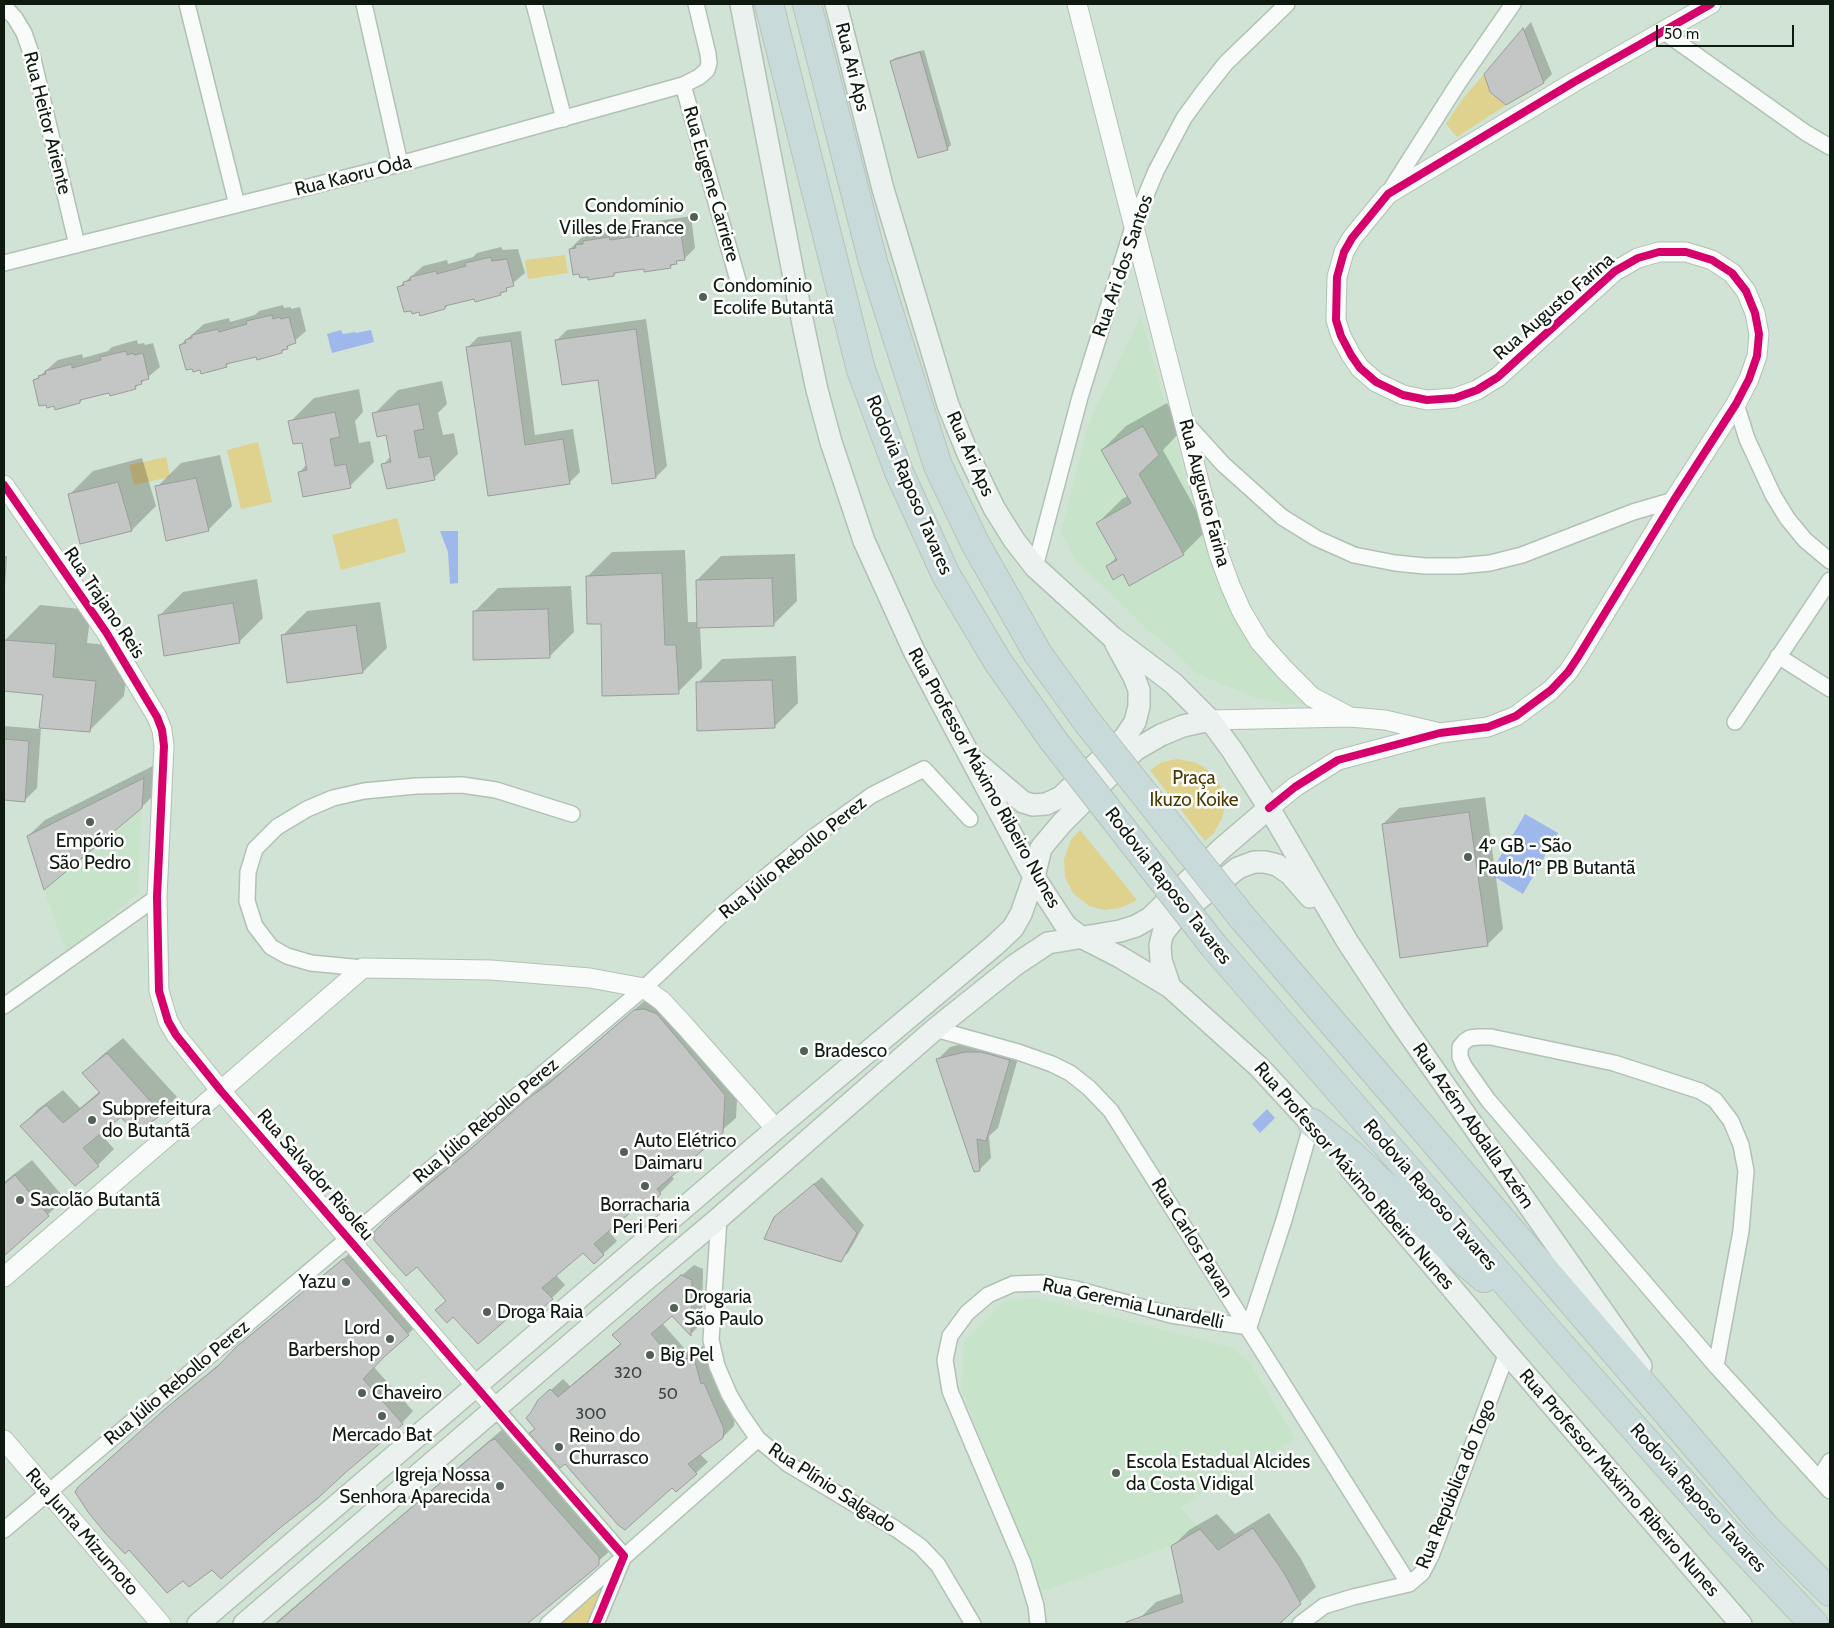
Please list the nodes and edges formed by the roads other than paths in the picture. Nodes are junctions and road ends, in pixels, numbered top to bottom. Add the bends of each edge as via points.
1 (187, 4) edge
2 (364, 4) edge
3 (534, 4) edge
4 (696, 4) edge
5 (741, 4) edge
6 (770, 4) edge
7 (806, 4) edge
8 (836, 4) edge
9 (1077, 4) edge
10 (1287, 4) edge
11 (1513, 4) edge
12 (1711, 4) edge
13 (4, 6) edge
14 (1664, 32) junction
15 (683, 85) junction
16 (564, 119) junction
17 (1830, 147) edge
18 (400, 164) junction
19 (1388, 194) junction
20 (237, 205) junction
21 (1134, 224) junction
22 (77, 246) junction
23 (4, 263) edge
24 (739, 284) dead end
25 (1736, 404) junction
26 (1183, 420) junction
27 (4, 485) edge
28 (1674, 500) junction
29 (1830, 560) edge
30 (1035, 567) junction
31 (1830, 580) edge
32 (1112, 637) junction
33 (1778, 656) junction
34 (1830, 690) edge
35 (1350, 717) junction
36 (1210, 720) junction
37 (1735, 722) dead end
38 (1440, 733) junction
39 (164, 746) joint
40 (969, 756) junction
41 (1269, 808) junction
42 (572, 814) dead end
43 (970, 819) dead end
44 (1034, 877) junction
45 (157, 897) junction
46 (1081, 937) junction
47 (1347, 941) junction
48 (363, 968) junction
49 (1170, 987) junction
50 (644, 988) junction
51 (4, 1006) edge
52 (935, 1029) junction
53 (221, 1091) junction
54 (1312, 1123) junction
55 (776, 1129) junction
56 (719, 1218) junction
57 (348, 1238) junction
58 (4, 1277) edge
59 (1249, 1327) junction
60 (1549, 1332) junction
61 (1507, 1353) junction
62 (1716, 1366) junction
63 (476, 1386) junction
64 (496, 1409) junction
65 (1687, 1438) junction
66 (4, 1440) edge
67 (758, 1440) junction
68 (1830, 1462) edge
69 (1819, 1479) junction
70 (1830, 1491) edge
71 (48, 1492) junction
72 (4, 1530) edge
73 (624, 1556) junction
74 (1410, 1584) junction
75 (1830, 1592) edge
76 (161, 1624) edge
77 (198, 1624) edge
78 (244, 1624) edge
79 (548, 1624) edge
80 (596, 1624) edge
81 (973, 1624) edge
82 (1038, 1624) edge
83 (1300, 1624) edge
84 (1739, 1624) edge
85 (1814, 1624) edge

1 - 20 street
2 - 18 street
3 - 16 street
4 - 15 street, Rua Kaoru Oda via 709,63 699,77
5 - 40 main road, Rua Professor Máximo Ribeiro Nunes via 803,324 831,442 864,541 888,596
6 - 60 highway, Rodovia Raposo Tavares, bridge via 861,370 899,472 946,575 998,662 1053,740 1213,945
7 - 65 highway, Rodovia Raposo Tavares, bridge via 873,262 938,466 975,543 1038,654 1088,723 1241,916
8 - 30 main road, Rua Ari Aps via 883,189 948,405 994,508
9 - 21 street, Rua Augusto Farina
10 - 21 street, Rua Ari dos Santos via 1226,63 1184,118 1156,171
11 - 19 street
12 - 14 street, Rua Augusto Farina
13 - 22 street, Rua Heitor Ariente via 24,33 33,59
14 - 17 street
14 - 19 street, Rua Augusto Farina
15 - 16 street, Rua Kaoru Oda
15 - 24 street, Rua Eugene Carriere
16 - 18 street, Rua Kaoru Oda
18 - 20 street, Rua Kaoru Oda
19 - 25 street, Rua Augusto Farina via 1352,238 1337,277 1336,320 1341,336 1360,368 1376,382 1403,396 1427,400 1455,398 1477,390 1519,360 1615,271 1638,258 1659,252 1686,252 1712,260 1732,273 1746,291 1755,313 1759,334 1757,356
20 - 22 street, Rua Kaoru Oda
21 - 26 street, Rua Augusto Farina
21 - 30 street, Rua Ari dos Santos via 1080,397
22 - 23 street, Rua Kaoru Oda
25 - 28 street, Rua Augusto Farina
25 - 29 street via 1747,439 1773,495 1805,540
26 - 28 street via 1223,464 1282,517 1316,538 1354,555 1395,563 1425,566 1490,563 1522,555 1633,512
26 - 35 street, Rua Augusto Farina via 1219,555 1242,612 1260,642 1312,697
27 - 39 street, Rua Trajano Reis via 106,632 157,716
28 - 38 street, Rua Augusto Farina via 1578,657 1551,690 1516,716 1488,727
30 - 32 main road, Rua Ari Aps
31 - 33 street
32 - 36 main road, Rua Ari Aps via 1173,683
32 - 40 main road via 1139,690 1135,722 1125,737 1060,797 1046,804 1023,802
33 - 34 street
33 - 37 street
35 - 36 street, Rua Augusto Farina
35 - 38 street, Rua Augusto Farina via 1385,720
36 - 41 main road, Rua Ari Aps
36 - 44 main road via 1176,729 1135,750 1050,836 1041,848
38 - 41 street, Rua Augusto Farina via 1338,760
39 - 45 street, Rua Salvador Risoléu
40 - 44 main road, Rua Professor Máximo Ribeiro Nunes
41 - 46 main road via 1150,918 1120,931
41 - 47 main road, Rua Azém Abdalla Azém
42 - 48 street via 496,790 462,785 416,786 333,798 277,827 255,849 248,872 247,901 255,926 271,947 286,956 311,963
43 - 50 street, Rua Júlio Rebollo Perez via 924,769 872,795 815,836 733,904
44 - 46 main road, Rua Professor Máximo Ribeiro Nunes via 1066,926
44 - 55 main road via 1021,914 1013,928 996,945
45 - 51 street
45 - 53 street, Rua Salvador Risoléu via 159,991 163,1007 176,1035
46 - 49 main road, Rua Professor Máximo Ribeiro Nunes
46 - 52 main road via 1048,943 1026,956
47 - 49 main road via 1290,874 1277,865 1254,862 1238,868 1176,917 1163,933 1161,960
47 - 65 main road, Rua Azém Abdalla Azém via 1640,1364
48 - 50 street via 491,970 590,978
48 - 53 street
49 - 54 main road, Rua Professor Máximo Ribeiro Nunes via 1259,1066
50 - 55 street via 662,1001
50 - 57 street, Rua Júlio Rebollo Perez
52 - 56 main road
52 - 59 street, Rua Carlos Pavan via 1052,1064 1089,1088 1111,1111
53 - 57 street, Rua Salvador Risoléu
53 - 58 street
54 - 59 street, Rua Geremia Lunardelli
54 - 60 highway via 1352,1155 1456,1254
54 - 61 main road, Rua Professor Máximo Ribeiro Nunes
55 - 63 main road
56 - 64 main road
56 - 67 street, Rua Plínio Salgado via 711,1340 717,1366 729,1394
57 - 63 street, Rua Salvador Risoléu
57 - 71 street, Rua Júlio Rebollo Perez
59 - 74 street, Rua Carlos Pavan
59 - 82 street, Rua Geremia Lunardelli via 1170,1315 1042,1283 1013,1284 988,1295 967,1313 950,1336 945,1360 950,1391 1023,1563
60 - 85 highway, Rodovia Raposo Tavares via 1722,1527
61 - 74 street, Rua República do Togo via 1431,1556 1422,1573
61 - 84 main road, Rua Professor Máximo Ribeiro Nunes
62 - 62 street, Rua Azém Abdalla Azém via 1741,1231 1746,1171 1741,1145 1731,1121 1715,1100 1700,1090 1659,1076 1491,1037 1470,1038 1460,1047 1460,1057 1488,1100
62 - 69 street, Rua Azém Abdalla Azém
63 - 64 street, Rua Salvador Risoléu
63 - 77 main road
64 - 73 street, Rua Salvador Risoléu
64 - 78 main road
65 - 75 highway, Rodovia Raposo Tavares via 1766,1528
66 - 71 street, Rua Junta Mizumoto
67 - 73 street
67 - 81 street, Rua Plínio Salgado via 788,1464 920,1546 938,1565
68 - 69 street
69 - 70 street, Rua Azém Abdalla Azém
71 - 72 street, Rua Júlio Rebollo Perez
71 - 76 street, Rua Junta Mizumoto
73 - 79 street
73 - 80 street
74 - 83 street, Rua República do Togo via 1324,1606

